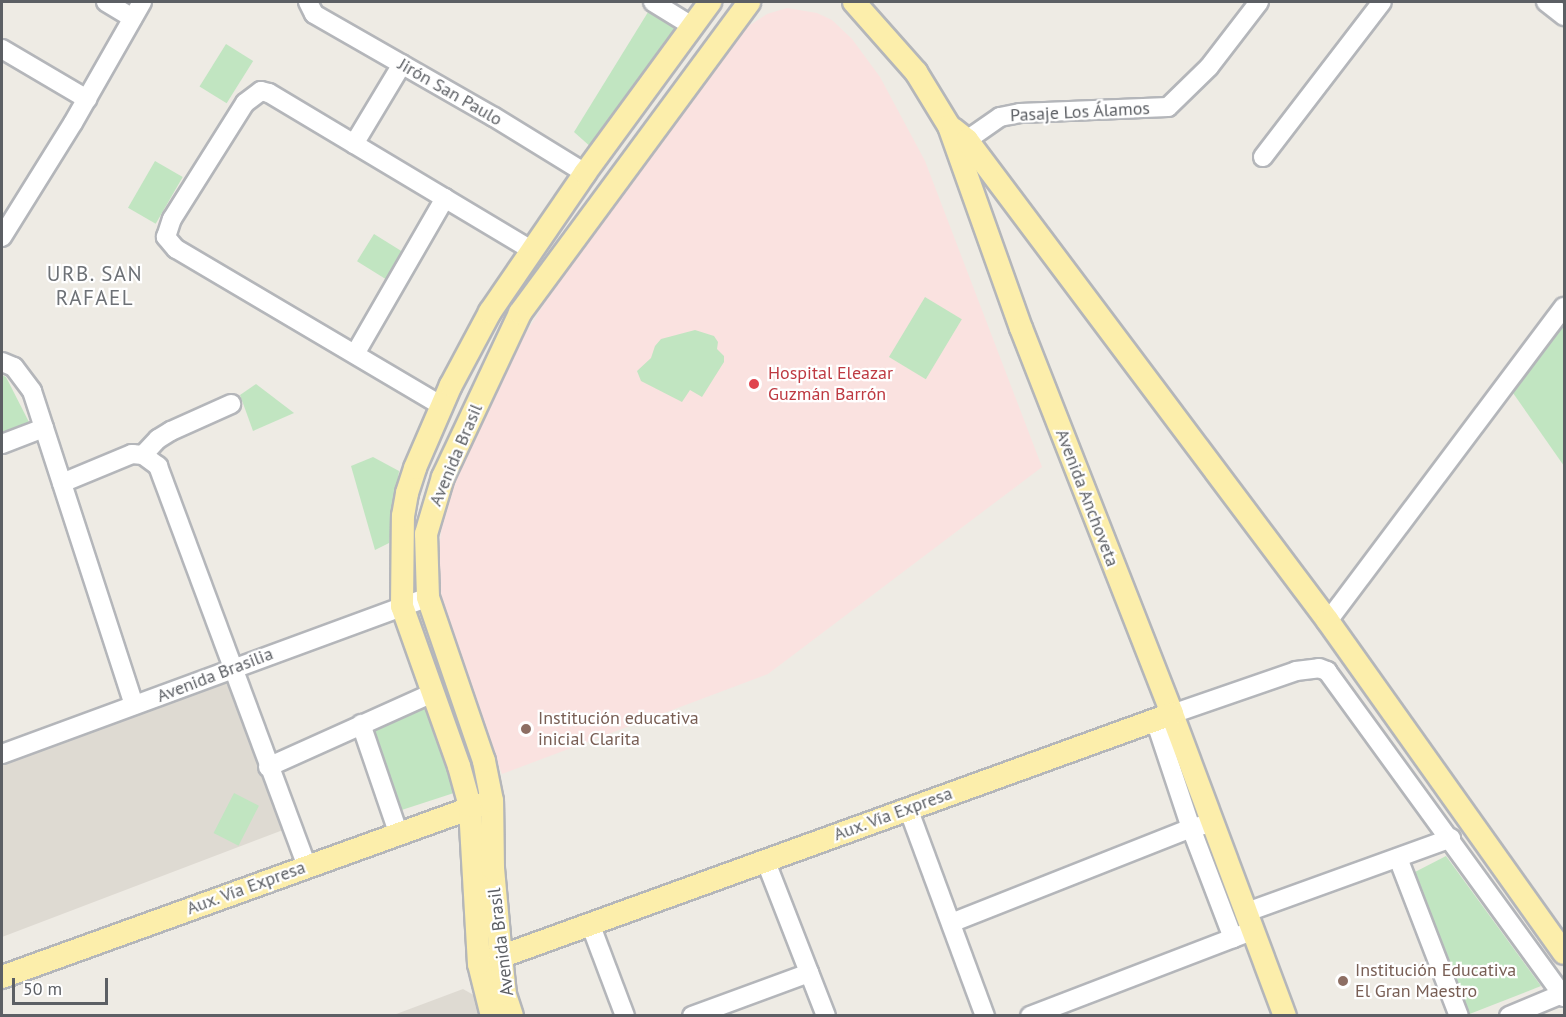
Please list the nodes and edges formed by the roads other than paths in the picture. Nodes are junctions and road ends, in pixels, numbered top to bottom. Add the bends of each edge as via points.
1 (105, 2) edge
2 (142, 2) edge
3 (653, 2) edge
4 (710, 2) edge
5 (749, 2) edge
6 (854, 2) edge
7 (1259, 2) edge
8 (1382, 2) edge
9 (1546, 2) edge
10 (311, 8) edge
11 (1564, 16) edge
12 (133, 18) junction
13 (692, 26) junction
14 (2, 49) edge
15 (402, 64) junction
16 (87, 99) junction
17 (949, 126) junction
18 (968, 140) junction
19 (354, 144) junction
20 (1263, 157) dead end
21 (585, 173) junction
22 (445, 198) junction
23 (2, 237) edge
24 (531, 250) junction
25 (1564, 306) edge
26 (355, 354) junction
27 (2, 362) edge
28 (231, 404) dead end
29 (442, 406) junction
30 (44, 428) junction
31 (2, 444) edge
32 (143, 455) junction
33 (415, 468) junction
34 (443, 477) junction
35 (62, 483) junction
36 (428, 597) junction
37 (402, 606) junction
38 (1328, 621) junction
39 (231, 668) junction
40 (432, 693) junction
41 (134, 705) junction
42 (1164, 717) junction
43 (361, 724) junction
44 (2, 754) edge
45 (268, 766) junction
46 (492, 801) junction
47 (470, 806) junction
48 (908, 808) junction
49 (1201, 826) junction
50 (398, 832) junction
51 (1451, 838) junction
52 (1398, 858) junction
53 (766, 862) junction
54 (307, 866) junction
55 (951, 923) junction
56 (591, 926) junction
57 (1244, 927) junction
58 (1564, 953) edge
59 (501, 958) junction
60 (479, 964) junction
61 (809, 973) junction
62 (2, 977) edge
63 (1563, 996) edge
64 (492, 1016) edge
65 (512, 1016) edge
66 (625, 1016) edge
67 (692, 1016) edge
68 (826, 1016) edge
69 (986, 1016) edge
70 (1030, 1016) edge
71 (1285, 1016) edge
72 (1459, 1016) edge
73 (1509, 1016) edge

1 - 12 street
2 - 12 street
3 - 13 street
4 - 13 main road, Avenida Brasil
5 - 34 main road, Avenida Brasil via 520,313
6 - 17 main road, Avenida Anchoveta via 916,72
7 - 18 street, Pasaje Los Álamos via 1209,67 1168,107 1020,113 1000,117
8 - 20 street
9 - 11 street
10 - 15 street, Jirón San Paulo
12 - 16 street
13 - 21 main road, Avenida Brasil
14 - 16 street
15 - 19 street
15 - 21 street, Jirón San Paulo
16 - 23 street
17 - 18 main road
17 - 42 main road, Avenida Anchoveta
18 - 38 main road
19 - 22 street
19 - 26 street via 269,93 252,94 172,219 166,237 176,249
21 - 24 main road, Avenida Brasil
22 - 24 street
22 - 26 street
24 - 29 main road, Avenida Brasil via 490,312
25 - 38 street
26 - 29 street
27 - 30 street via 15,367 32,391
28 - 32 street via 165,435
29 - 33 main road, Avenida Brasil
30 - 31 street
30 - 35 street
32 - 35 street via 117,459
32 - 39 street via 158,466 166,481
33 - 34 main road
33 - 37 main road, Avenida Brasil via 403,516
34 - 36 main road, Avenida Brasil via 426,534
35 - 41 street
36 - 37 street, Avenida Brasilia
36 - 46 main road, Avenida Brasil via 484,761
37 - 39 street, Avenida Brasilia
37 - 40 main road, Avenida Brasil
38 - 58 main road
39 - 41 street, Avenida Brasilia
39 - 45 street
40 - 43 street
40 - 47 main road, Avenida Brasil
41 - 44 street, Avenida Brasilia
42 - 48 main road, Aux. Vía Expresa
42 - 49 main road, Avenida Anchoveta
42 - 51 street, Aux. Vía Expresa via 1309,668 1327,671
43 - 45 street
43 - 50 street
45 - 54 street
46 - 47 main road, Aux. Vía Expresa
46 - 59 main road, Avenida Brasil
47 - 50 main road, Aux. Vía Expresa
47 - 60 main road, Avenida Brasil
48 - 53 main road, Aux. Vía Expresa
48 - 55 street
49 - 55 street
49 - 57 main road, Avenida Anchoveta
50 - 54 main road, Aux. Vía Expresa
51 - 52 street
51 - 63 street
52 - 57 street
52 - 72 street
53 - 56 main road, Aux. Vía Expresa
53 - 61 street
54 - 62 main road, Aux. Vía Expresa
55 - 69 street
56 - 59 main road, Aux. Vía Expresa
56 - 66 street
57 - 70 street
57 - 71 main road, Avenida Anchoveta
59 - 60 main road, Aux. Vía Expresa
59 - 65 main road, Avenida Brasil
60 - 64 main road, Avenida Brasil
61 - 67 street
61 - 68 street
63 - 73 street

